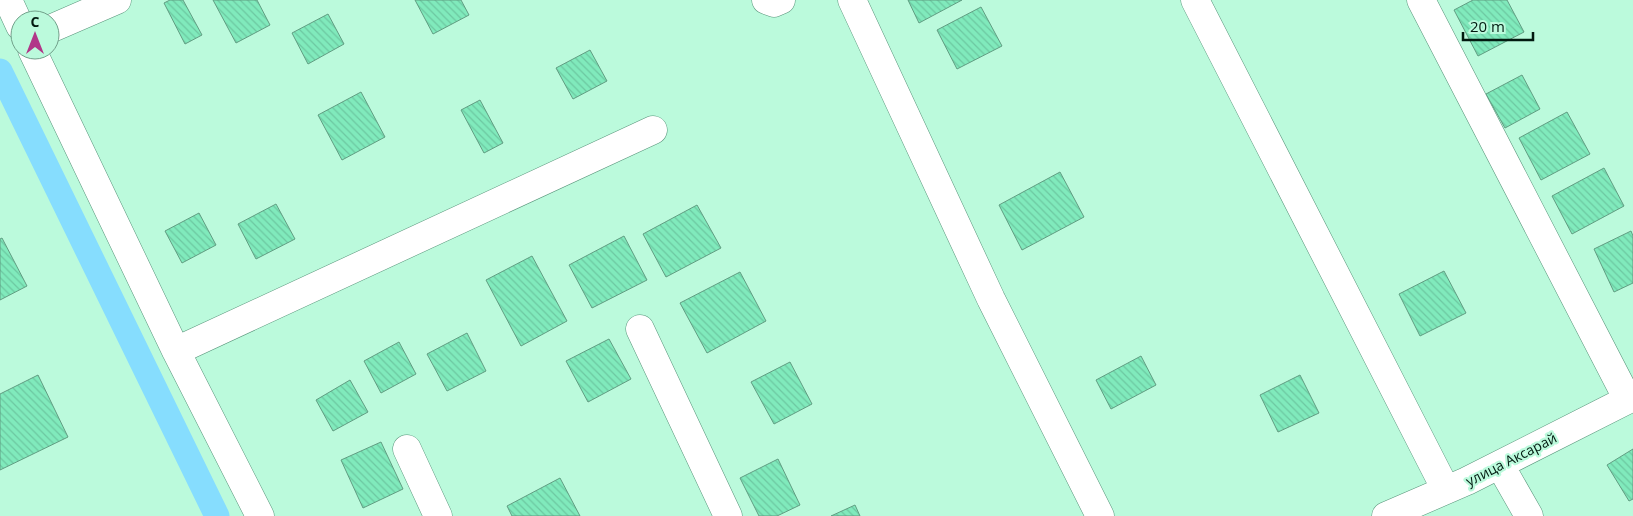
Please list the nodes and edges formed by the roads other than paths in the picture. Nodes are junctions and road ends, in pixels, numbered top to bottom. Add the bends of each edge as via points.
1 (117, 0) edge
2 (766, 0) edge
3 (781, 0) edge
4 (852, 0) edge
5 (1195, 0) edge
6 (1421, 0) edge
7 (60, 25) edge
8 (37, 60) edge
9 (654, 130) dead end
10 (640, 329) dead end
11 (176, 351) junction
12 (1630, 398) edge
13 (407, 449) dead end
14 (1500, 465) junction
15 (1446, 490) junction
16 (260, 516) edge
17 (438, 516) edge
18 (728, 516) edge
19 (1100, 516) edge
20 (1386, 516) edge
21 (1529, 516) edge

1 - 7 street
2 - 3 street via 774,3
4 - 19 street via 991,299
5 - 15 street
6 - 12 street
8 - 11 street
9 - 11 street
10 - 18 street
11 - 16 street
12 - 14 street, улица Аксарай
13 - 17 street
14 - 15 street, улица Аксарай
14 - 21 street
15 - 20 street, улица Аксарай

